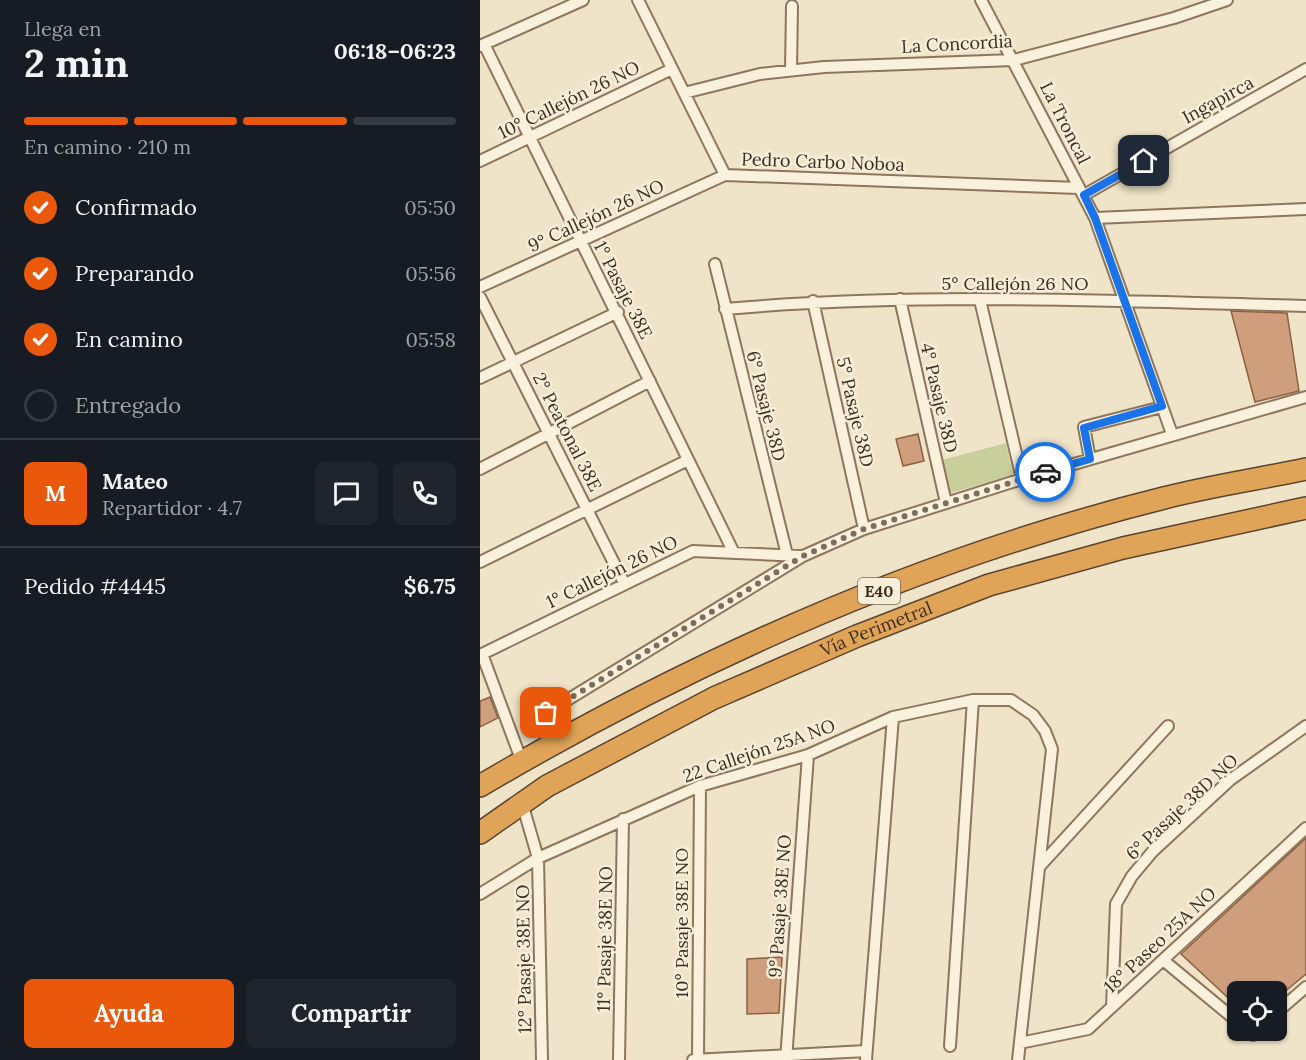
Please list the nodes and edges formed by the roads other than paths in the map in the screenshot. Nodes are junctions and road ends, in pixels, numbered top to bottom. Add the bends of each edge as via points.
1 (583, 0) edge
2 (638, 0) edge
3 (981, 0) edge
4 (1227, 0) edge
5 (792, 6) dead end
6 (482, 45) edge
7 (1014, 60) junction
8 (672, 69) junction
9 (1306, 69) edge
10 (791, 70) junction
11 (684, 93) junction
12 (530, 138) junction
13 (480, 161) edge
14 (725, 175) junction
15 (1081, 191) junction
16 (1305, 209) edge
17 (1095, 218) junction
18 (581, 241) junction
19 (715, 264) dead end
20 (480, 287) edge
21 (480, 297) edge
22 (900, 300) junction
23 (980, 300) junction
24 (1125, 301) junction
25 (813, 302) junction
26 (1306, 306) edge
27 (725, 309) junction
28 (618, 312) junction
29 (512, 362) junction
30 (480, 378) edge
31 (650, 381) junction
32 (1306, 397) edge
33 (1162, 406) junction
34 (549, 433) junction
35 (1172, 434) junction
36 (1090, 459) junction
37 (688, 460) junction
38 (480, 469) edge
39 (1306, 469) edge
40 (1022, 479) junction
41 (946, 503) junction
42 (1306, 508) edge
43 (587, 509) junction
44 (864, 529) junction
45 (733, 551) junction
46 (787, 555) junction
47 (803, 556) junction
48 (480, 562) edge
49 (624, 582) junction
50 (481, 655) edge
51 (973, 700) junction
52 (893, 717) junction
53 (1168, 726) dead end
54 (1306, 726) edge
55 (553, 743) junction
56 (808, 755) junction
57 (522, 762) junction
58 (480, 786) edge
59 (700, 786) junction
60 (522, 803) junction
61 (624, 819) junction
62 (1306, 828) edge
63 (480, 832) edge
64 (538, 858) junction
65 (1039, 867) junction
66 (480, 894) edge
67 (1163, 960) junction
68 (1306, 987) edge
69 (1287, 1003) edge
70 (1112, 1007) junction
71 (1227, 1013) edge
72 (1020, 1043) junction
73 (950, 1047) dead end
74 (866, 1056) edge
75 (786, 1058) edge
76 (542, 1060) edge
77 (619, 1060) edge
78 (692, 1060) edge
79 (698, 1060) edge
80 (1018, 1060) edge

1 - 6 street
2 - 8 street, Pedro Carbo Noboa
3 - 7 street, La Troncal
4 - 7 street, La Concordia
5 - 10 street
6 - 12 street, 1° Pasaje 38E
7 - 10 street, La Concordia
7 - 15 street, La Troncal
8 - 11 street, Pedro Carbo Noboa
8 - 12 street, 10° Callejón 26 NO
9 - 15 street, Ingapirca
10 - 11 street, La Concordia
11 - 14 street, Pedro Carbo Noboa
12 - 13 street, 10° Callejón 26 NO
12 - 18 street, 1° Pasaje 38E
14 - 15 street, Pedro Carbo Noboa
14 - 18 street, 9° Callejón 26 NO
15 - 17 street, La Troncal
16 - 17 street
17 - 24 street, La Troncal
18 - 20 street, 9° Callejón 26 NO
18 - 28 street, 1° Pasaje 38E
19 - 27 street, 6° Pasaje 38D
21 - 29 street, 2° Peatonal 38E
22 - 23 street, 5° Callejón 26 NO
22 - 25 street, 5° Callejón 26 NO
22 - 41 street, 4° Pasaje 38D
23 - 24 street, 5° Callejón 26 NO
23 - 40 street
24 - 26 street, 5° Callejón 26 NO
24 - 33 street, La Troncal
25 - 27 street, 5° Callejón 26 NO
25 - 44 street, 5° Pasaje 38D
27 - 46 street, 6° Pasaje 38D
28 - 29 street
28 - 31 street, 1° Pasaje 38E
29 - 30 street
29 - 34 street, 2° Peatonal 38E
31 - 34 street
31 - 37 street, 1° Pasaje 38E
32 - 35 street
33 - 35 street, La Troncal
33 - 36 street via 1084,428
34 - 38 street
34 - 43 street, 2° Peatonal 38E
35 - 36 street
36 - 40 street
37 - 43 street
37 - 45 street, 1° Pasaje 38E
39 - 55 highway, Vía Perimetral / E40 via 1164,498 1031,536 890,586 762,637
40 - 41 street
41 - 44 street
42 - 60 highway, Vía Perimetral / E40 via 1123,548 989,585 714,698
43 - 48 street
43 - 49 street, 2° Peatonal 38E
44 - 47 street
45 - 46 street, 1° Callejón 26 NO
45 - 49 street, 1° Callejón 26 NO via 693,551
46 - 47 street, 1° Callejón 26 NO
47 - 55 street via 546,713 544,726
49 - 50 street, 1° Callejón 26 NO
50 - 57 street
51 - 52 street, 22 Callejón 25A NO
51 - 65 street, 22 Callejón 25A NO via 1011,700 1033,715 1052,749
51 - 73 street
52 - 56 street, 22 Callejón 25A NO
52 - 74 street
53 - 65 street
54 - 70 street, 6° Pasaje 38D NO via 1230,780 1153,851 1132,876 1116,904
55 - 57 highway, Vía Perimetral / E40
56 - 59 street, 22 Callejón 25A NO
56 - 75 street, 9° Pasaje 38E NO
57 - 58 highway, Vía Perimetral / E40
59 - 61 street, 22 Callejón 25A NO
59 - 79 street, 10° Pasaje 38E NO
60 - 63 highway, Vía Perimetral / E40
60 - 64 street, 12° Pasaje 38E NO
61 - 64 street, 22 Callejón 25A NO
61 - 77 street, 11° Pasaje 38E NO
62 - 67 street, 18° Paseo 25A NO
64 - 66 street, 22 Callejón 25A NO
64 - 76 street, 12° Pasaje 38E NO
65 - 72 street, 22 Callejón 25A NO
67 - 70 street, 18° Paseo 25A NO
67 - 71 street
68 - 69 street
70 - 72 street, 18° Paseo 25A NO via 1088,1029
72 - 80 street, 22 Callejón 25A NO
74 - 75 street
75 - 79 street
78 - 79 street

